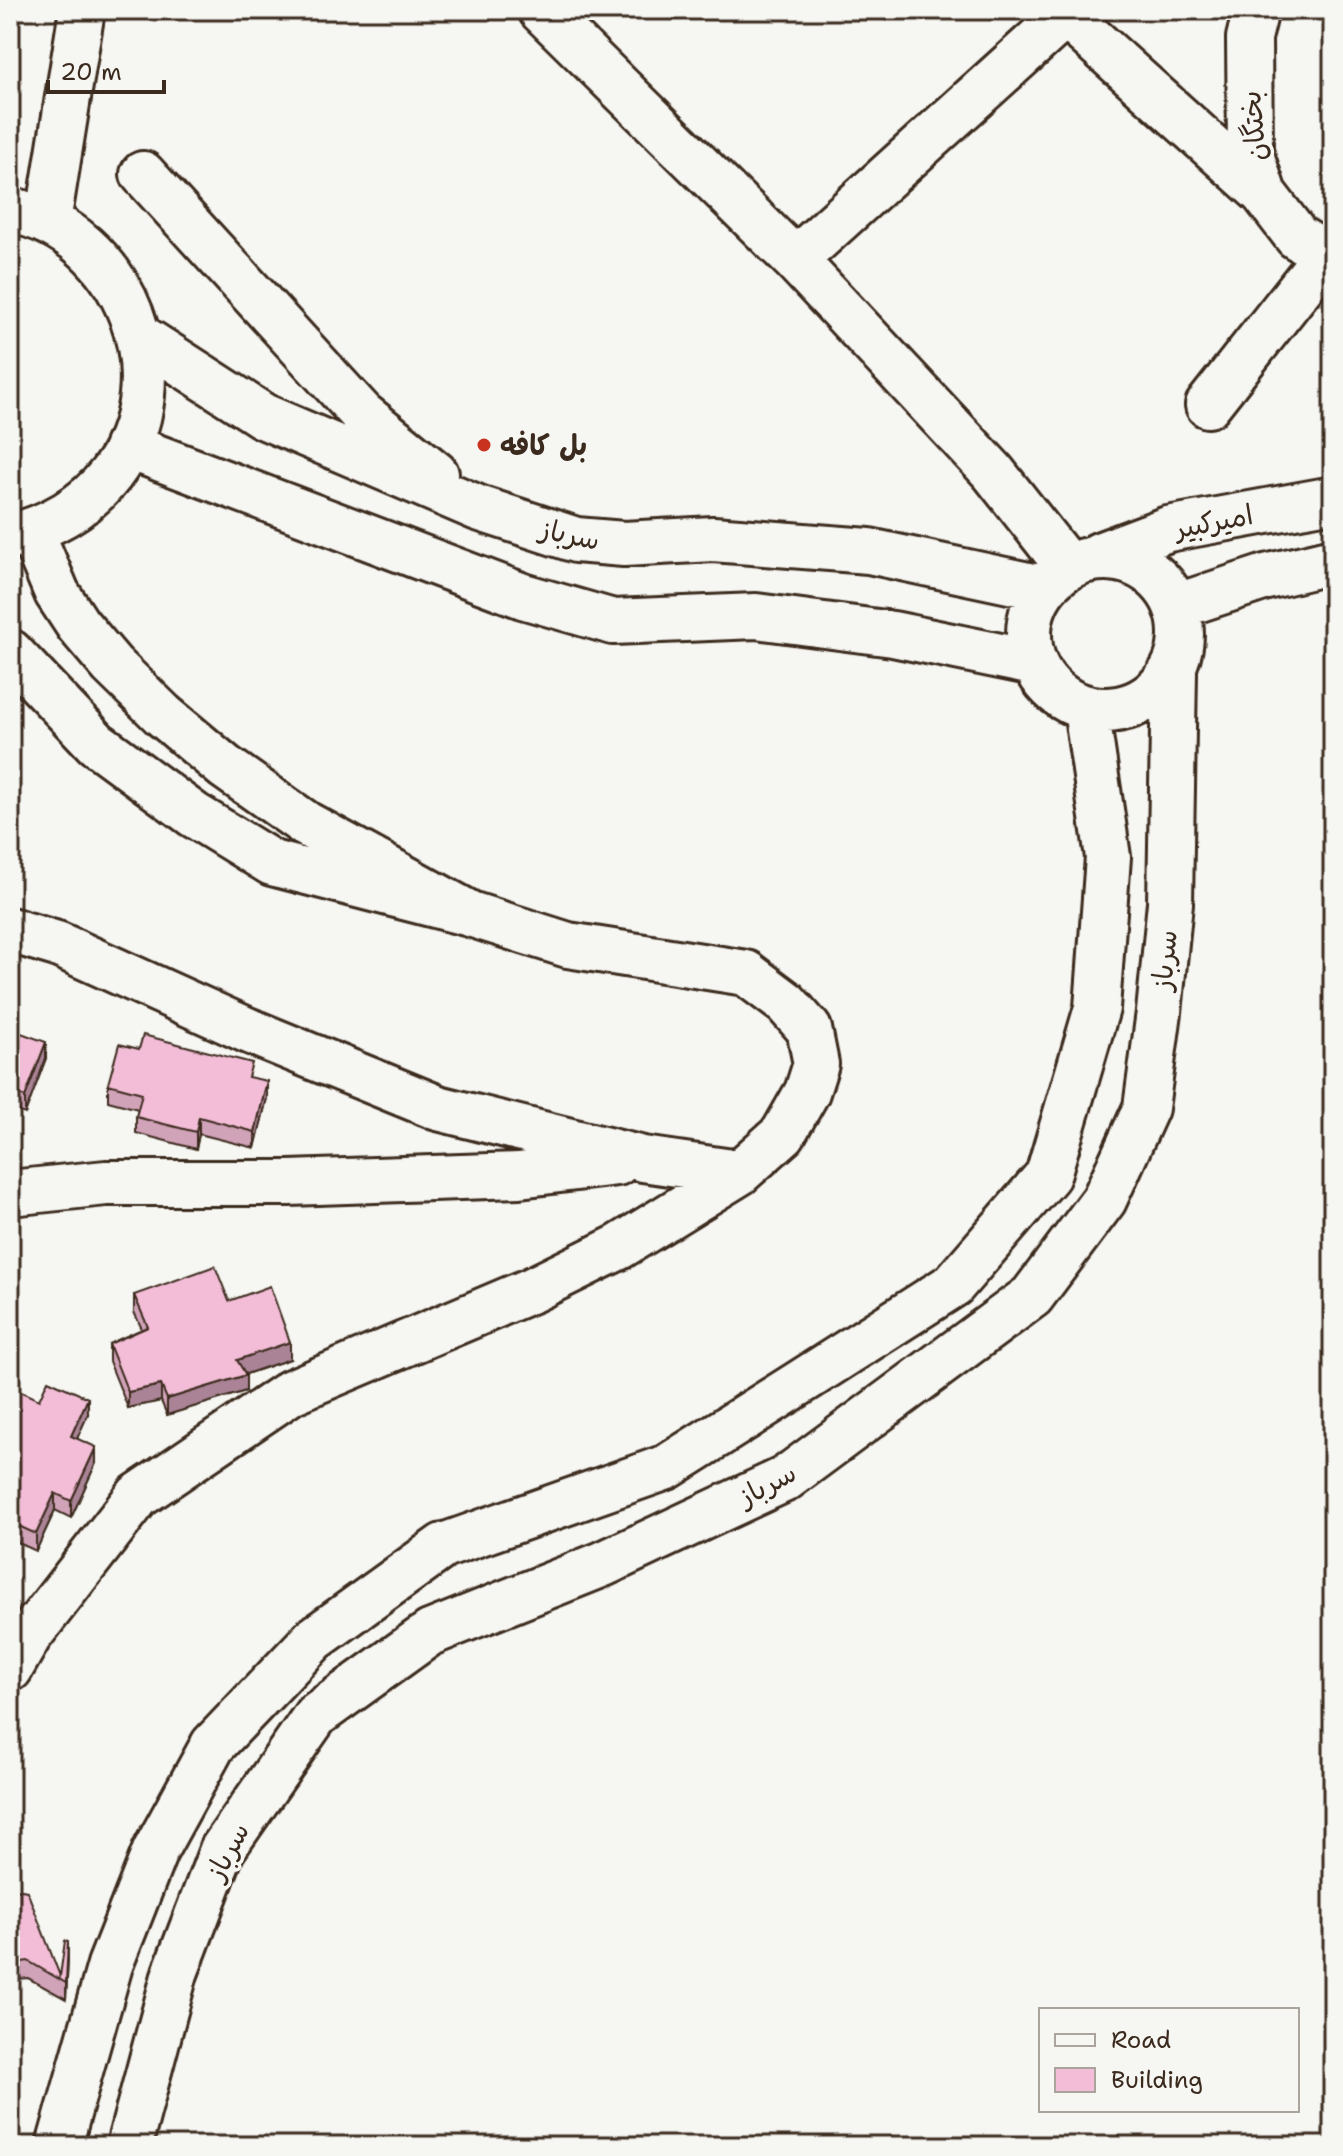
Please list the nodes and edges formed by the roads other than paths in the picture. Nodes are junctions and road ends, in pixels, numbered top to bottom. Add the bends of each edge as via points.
1 (82, 10) edge
2 (541, 10) edge
3 (1256, 10) edge
4 (1065, 11) edge
5 (143, 174) dead end
6 (1264, 194) junction
7 (29, 216) edge
8 (1330, 257) edge
9 (795, 260) junction
10 (139, 336) junction
11 (1208, 405) dead end
12 (127, 446) junction
13 (1333, 499) edge
14 (478, 508) junction
15 (21, 534) edge
16 (1333, 561) edge
17 (1069, 570) junction
18 (1178, 606) junction
19 (10, 652) edge
20 (1034, 663) junction
21 (1174, 672) junction
22 (1086, 709) junction
23 (470, 914) junction
24 (10, 930) edge
25 (643, 1159) junction
26 (739, 1173) junction
27 (10, 1193) edge
28 (10, 1669) edge
29 (59, 2146) edge
30 (129, 2146) edge

1 - 7 street
2 - 9 street
3 - 6 street, بختگان via 1249,38 1250,152
4 - 6 street
4 - 9 street
5 - 14 street via 362,414
6 - 8 street, بختگان via 1297,237
7 - 10 street via 73,238 106,269 130,308
8 - 11 street
9 - 17 street via 993,472
10 - 12 street via 143,392
10 - 14 street, سرباز via 263,416
12 - 15 street via 91,496 66,516
12 - 20 street via 523,596 613,622 756,616 893,634
13 - 17 street, امیرکبیر via 1168,529
14 - 17 street, سرباز via 576,540 624,544 713,539
15 - 23 street via 78,625 163,715 306,824
16 - 18 street
17 - 18 street via 1147,568
17 - 20 street via 1028,625
18 - 21 street via 1183,640
19 - 23 street via 96,743 194,815 272,863
20 - 22 street via 1055,692
21 - 22 street via 1151,697 1120,711
21 - 30 street, سرباز via 1170,903 1157,1026 1146,1108 1104,1200 1032,1296 785,1479 603,1564 430,1633 316,1715 222,1850 175,1973
22 - 29 street via 1108,857 1097,1008 1048,1175 953,1285 772,1401 667,1467 443,1546 314,1639 213,1745 155,1851 110,1965
23 - 26 street via 568,945 746,973 786,1003 809,1029 816,1064 783,1134
24 - 25 street via 57,944 438,1108
25 - 26 street
25 - 27 street via 519,1175 106,1183
26 - 28 street via 619,1247 532,1290 291,1392 138,1496 29,1636

